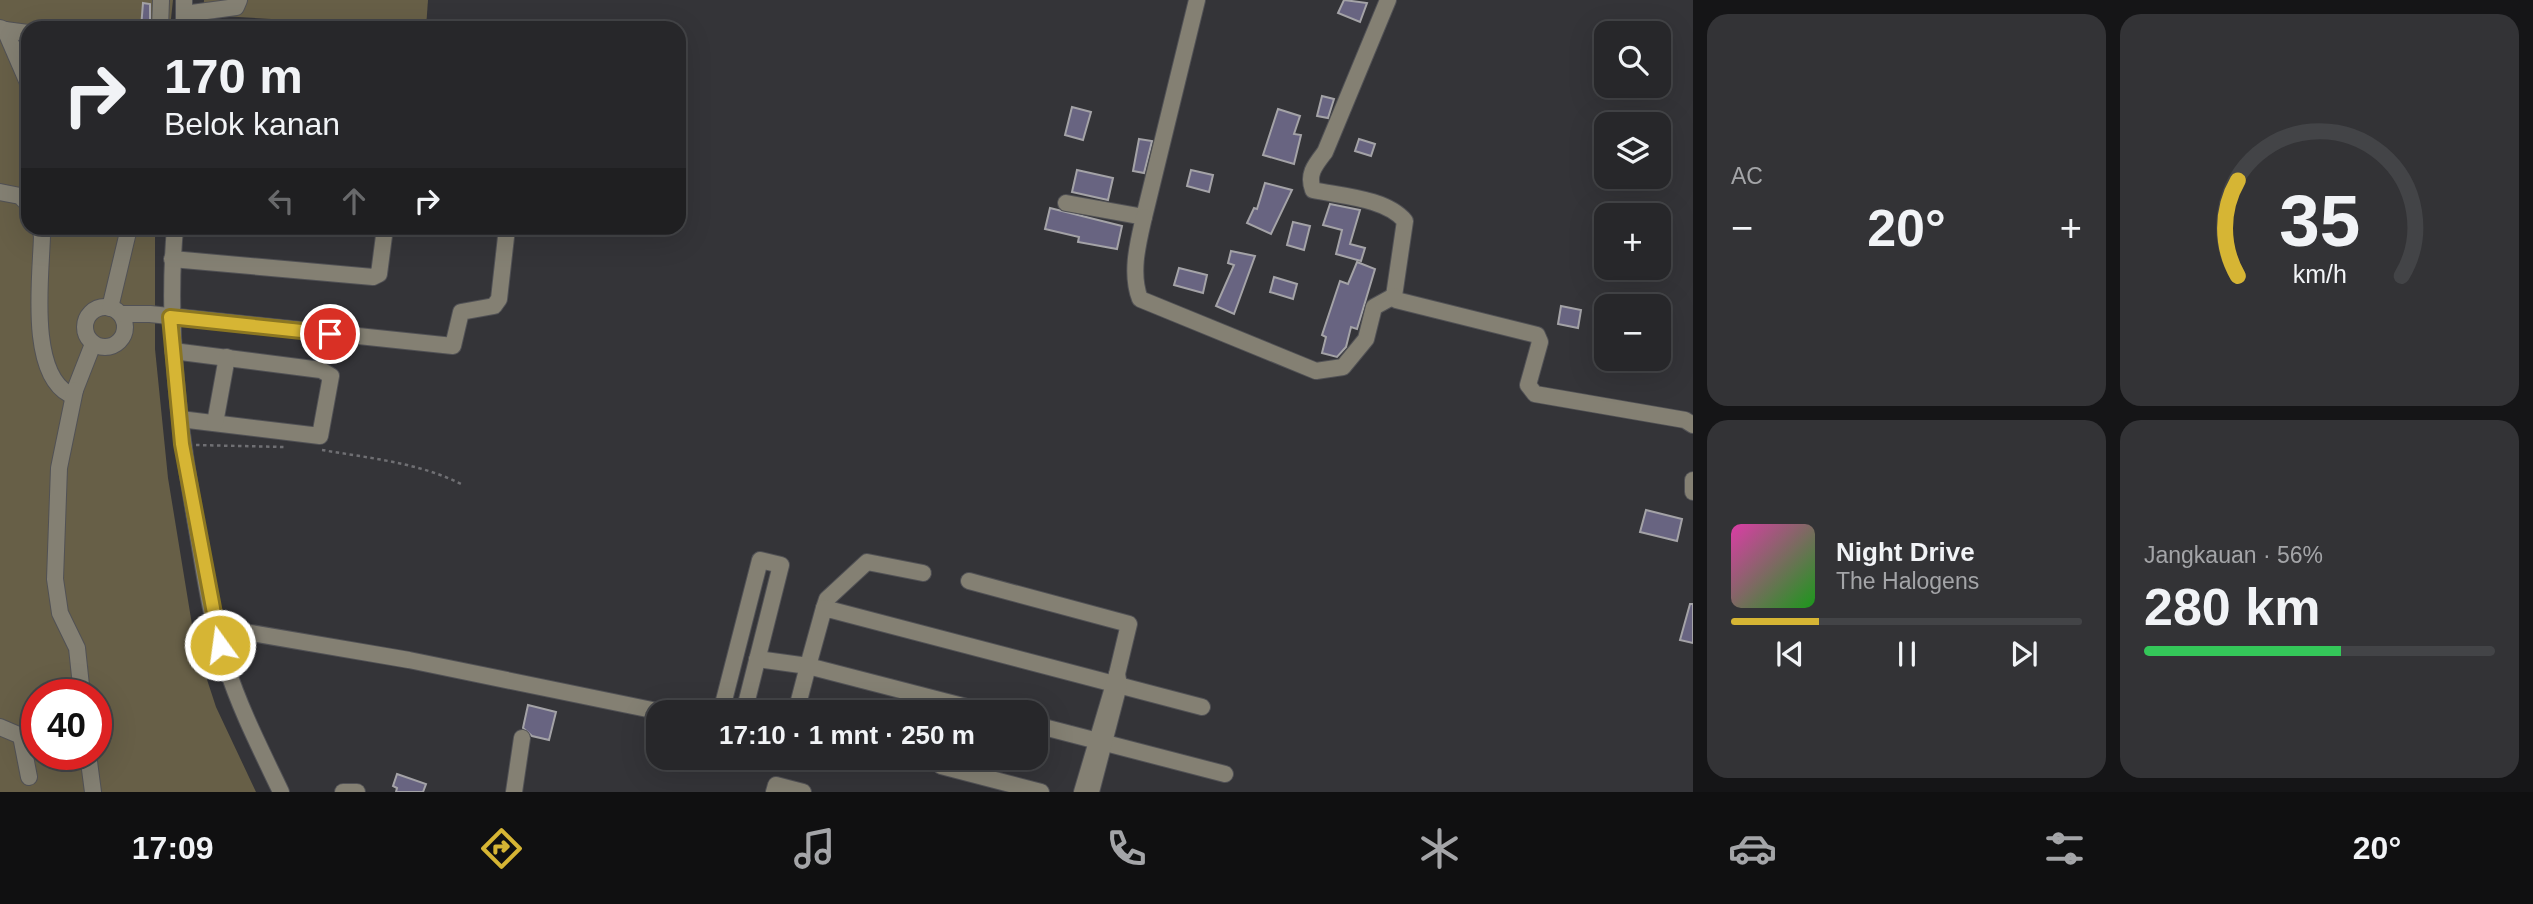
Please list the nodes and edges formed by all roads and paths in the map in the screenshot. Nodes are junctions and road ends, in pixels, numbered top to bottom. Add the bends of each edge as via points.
1 (161, 0) edge
2 (239, 0) edge
3 (1197, 0) edge
4 (1388, 0) edge
5 (184, 14) edge
6 (160, 21) edge
7 (2, 29) edge
8 (21, 32) edge
9 (21, 68) edge
10 (0, 192) edge
11 (21, 197) edge
12 (1066, 203) dead end
13 (1144, 217) junction
14 (42, 235) edge
15 (128, 235) edge
16 (174, 235) edge
17 (384, 235) edge
18 (506, 235) edge
19 (172, 259) junction
20 (1394, 296) junction
21 (116, 311) junction
22 (170, 317) junction
23 (93, 344) junction
24 (173, 351) junction
25 (227, 358) junction
26 (75, 390) junction
27 (180, 419) junction
28 (215, 423) junction
29 (1693, 425) edge
30 (182, 444) junction
31 (295, 447) dead end
32 (318, 449) dead end
33 (1693, 480) edge
34 (463, 485) dead end
35 (1693, 492) edge
36 (923, 573) dead end
37 (969, 581) dead end
38 (824, 608) junction
39 (216, 626) junction
40 (757, 659) junction
41 (808, 666) junction
42 (80, 679) edge
43 (1116, 680) junction
44 (724, 700) edge
45 (747, 700) edge
46 (799, 700) edge
47 (940, 700) edge
48 (1202, 707) dead end
49 (646, 709) edge
50 (0, 727) edge
51 (1048, 728) edge
52 (522, 738) dead end
53 (1100, 741) junction
54 (90, 770) edge
55 (956, 770) edge
56 (1225, 774) dead end
57 (29, 778) dead end
58 (93, 792) edge
59 (281, 792) edge
60 (343, 792) edge
61 (357, 792) edge
62 (514, 792) edge
63 (774, 792) edge
64 (803, 792) edge
65 (1041, 792) edge
66 (1082, 792) edge
67 (1091, 792) edge

1 - 6 street
2 - 5 street via 227,11
3 - 13 street
4 - 20 street via 1310,179 1313,190 1384,207 1405,221
7 - 8 street
7 - 9 street
10 - 11 street
12 - 13 street
13 - 20 street via 1135,283 1140,299 1316,371 1343,367 1366,339 1374,307
14 - 26 street via 40,326 44,351 55,382 69,394
15 - 21 street
16 - 19 street
17 - 19 street via 382,267 373,276
18 - 22 street via 499,299 494,306 461,312 453,346
19 - 22 street
20 - 29 street via 1403,302 1533,331 1540,342 1528,385 1535,394
21 - 22 street
21 - 23 street via 126,327 120,341 108,348
21 - 23 street via 95,308 85,319 85,333
22 - 24 street
23 - 26 street
24 - 25 street
24 - 27 street
25 - 28 street
25 - 28 street via 327,372 331,376 323,433 315,437
26 - 42 street via 59,468 55,579 60,613 77,648
27 - 28 street
27 - 30 street
30 - 31 path
30 - 39 street
32 - 34 path via 416,467
33 - 35 street
36 - 38 street via 867,562 827,599
37 - 43 street via 1129,624
38 - 41 street
38 - 43 street
39 - 49 street
39 - 59 street via 244,717
40 - 41 street
40 - 44 street via 781,565 760,559
40 - 45 street
41 - 46 street
41 - 47 street
43 - 48 street
43 - 53 street
50 - 57 street via 22,736
51 - 53 street
52 - 62 street
53 - 56 street
53 - 66 street
53 - 67 street
54 - 58 street
55 - 65 street
60 - 61 street
63 - 64 street via 776,785

